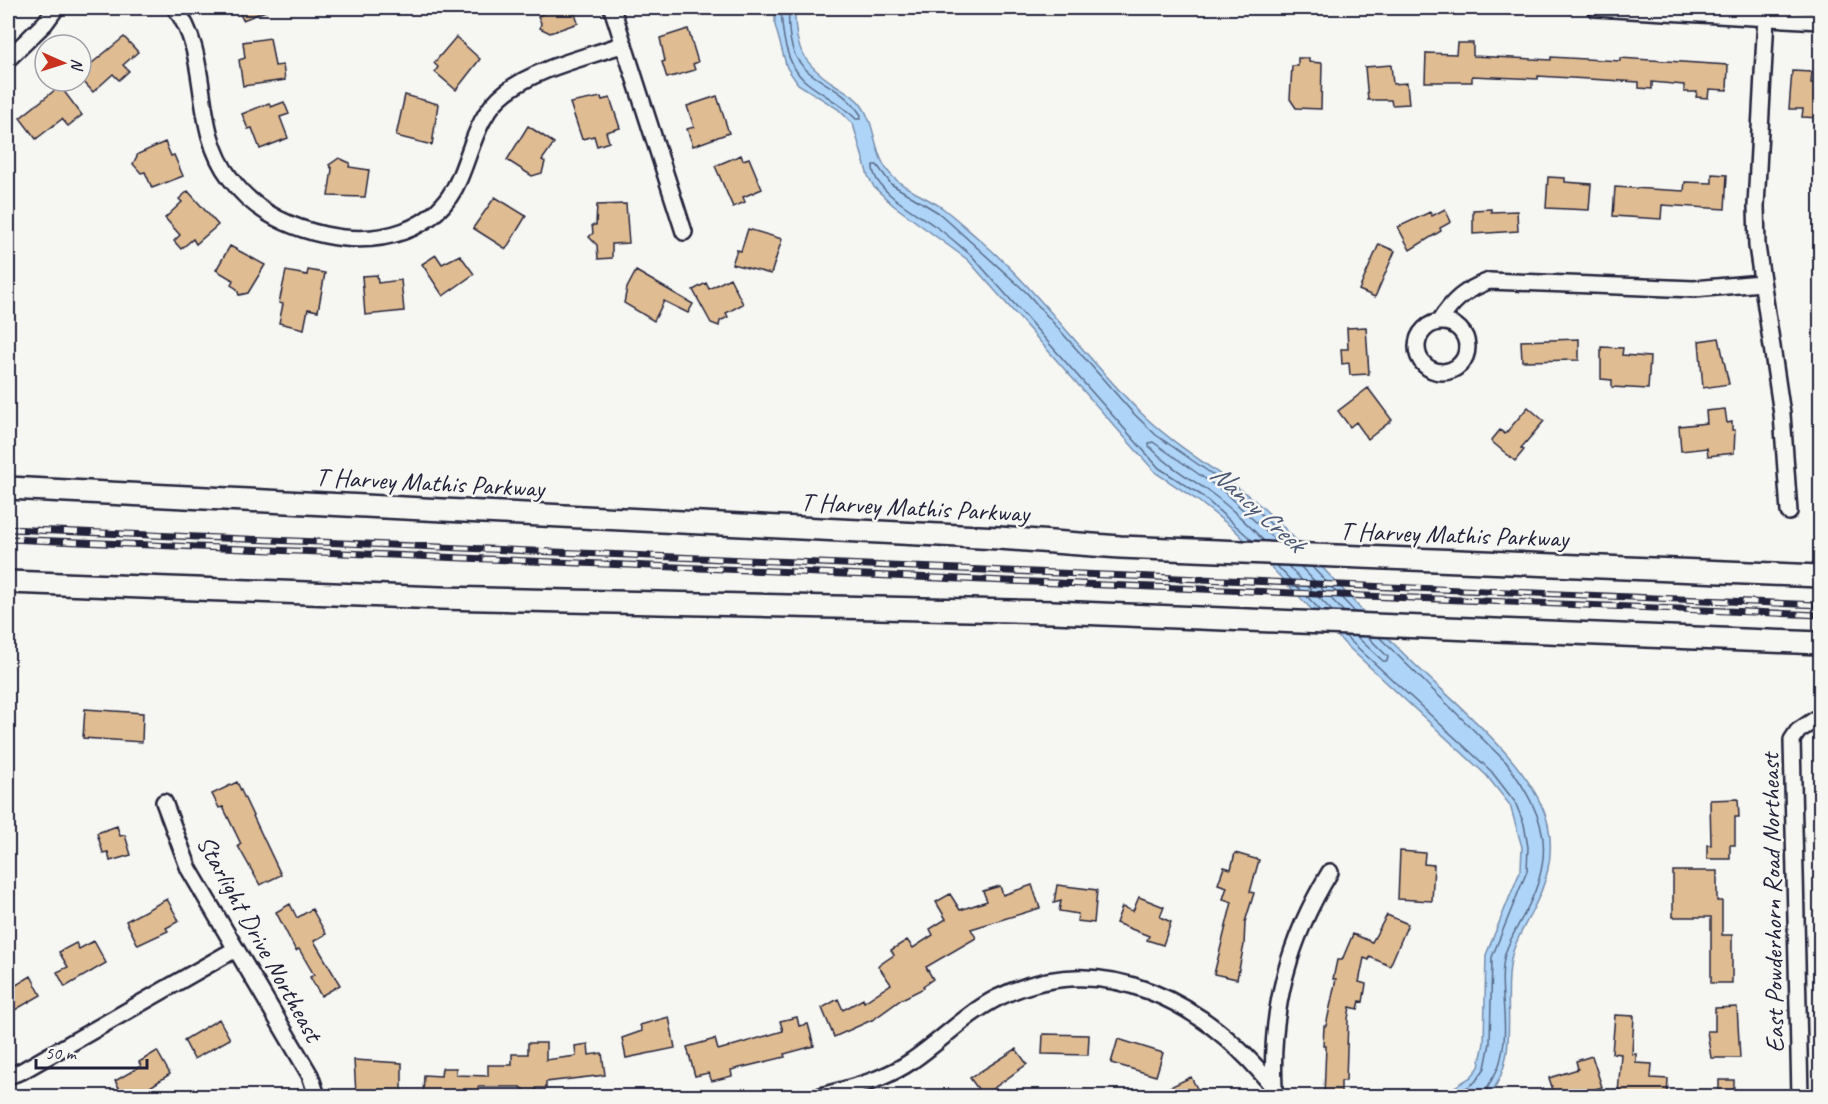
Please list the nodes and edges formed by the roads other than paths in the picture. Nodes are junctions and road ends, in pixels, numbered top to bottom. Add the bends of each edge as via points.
1 (56, 8) edge
2 (175, 8) edge
3 (612, 8) edge
4 (1595, 8) edge
5 (1648, 9) edge
6 (1766, 17) junction
7 (1821, 21) edge
8 (624, 44) junction
9 (8, 59) edge
10 (684, 232) dead end
11 (1761, 283) junction
12 (1439, 322) dead end
13 (8, 488) edge
14 (1789, 512) dead end
15 (1821, 576) edge
16 (8, 582) edge
17 (1821, 643) edge
18 (1816, 719) dead end
19 (164, 802) dead end
20 (1330, 872) dead end
21 (234, 950) junction
22 (8, 1076) edge
23 (1275, 1092) edge
24 (317, 1096) edge
25 (821, 1096) edge
26 (1800, 1096) edge

1 - 9 street
2 - 8 street via 194,50 207,133 230,179 266,213 284,223 361,240 402,233 436,213 459,180 483,119 506,91 555,68
3 - 8 street
4 - 5 street
5 - 6 street
6 - 7 street
6 - 11 street via 1756,206
8 - 10 street
11 - 12 street via 1694,289 1489,281 1469,288 1451,303
11 - 14 street via 1782,414
13 - 15 highway, T Harvey Mathis Parkway via 1120,547
16 - 17 highway via 440,598 1185,616
18 - 26 street, East Powderhorn Road Northeast via 1792,740
19 - 21 street, Starlight Drive Northeast via 189,869
20 - 23 street via 1302,921 1283,975 1274,1031
21 - 22 street
21 - 24 street, Starlight Drive Northeast via 310,1075
23 - 25 street via 1231,1040 1179,1004 1133,984 1075,978 1034,984 997,998 892,1073 871,1083

